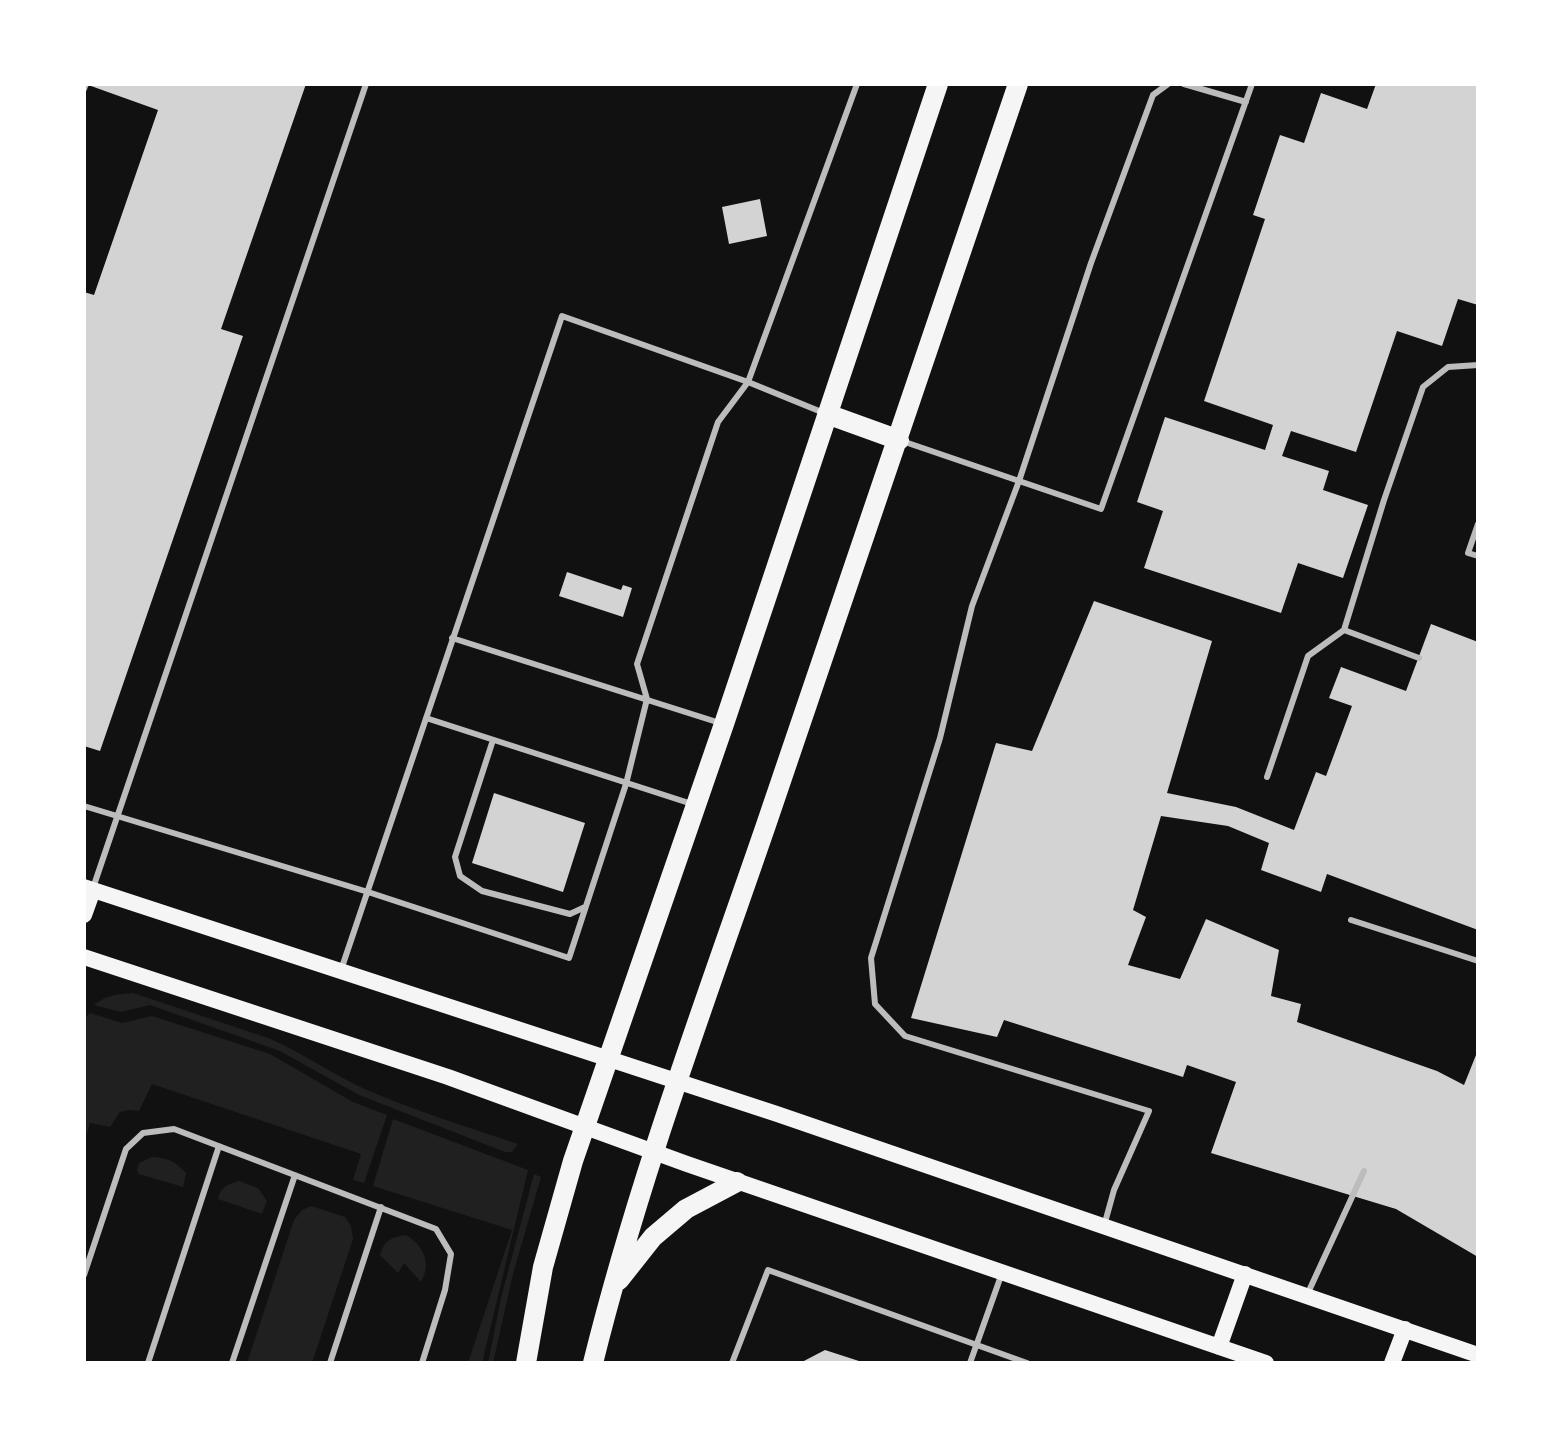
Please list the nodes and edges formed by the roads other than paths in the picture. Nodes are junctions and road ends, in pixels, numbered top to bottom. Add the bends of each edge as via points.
1 (366, 84) edge
2 (857, 84) edge
3 (938, 84) edge
4 (1018, 84) edge
5 (1168, 84) edge
6 (1184, 84) edge
7 (1252, 84) edge
8 (1246, 102) junction
9 (1478, 365) edge
10 (748, 382) junction
11 (827, 414) junction
12 (899, 440) junction
13 (1019, 481) junction
14 (1478, 524) edge
15 (1478, 556) edge
16 (1344, 630) junction
17 (452, 638) junction
18 (1419, 658) dead end
19 (647, 699) junction
20 (426, 718) junction
21 (724, 724) junction
22 (493, 740) junction
23 (1267, 777) dead end
24 (626, 784) junction
25 (696, 805) junction
26 (84, 806) edge
27 (117, 817) junction
28 (88, 888) edge
29 (368, 892) junction
30 (586, 907) junction
31 (84, 915) edge
32 (1351, 920) dead end
33 (84, 957) edge
34 (1478, 961) edge
35 (341, 971) junction
36 (608, 1059) junction
37 (677, 1081) junction
38 (586, 1126) junction
39 (219, 1146) junction
40 (654, 1153) junction
41 (1364, 1171) dead end
42 (295, 1175) junction
43 (737, 1182) junction
44 (381, 1207) junction
45 (1104, 1226) junction
46 (1002, 1273) junction
47 (1245, 1274) junction
48 (84, 1275) edge
49 (611, 1289) junction
50 (1307, 1295) junction
51 (1405, 1329) junction
52 (976, 1345) junction
53 (1219, 1347) junction
54 (1478, 1355) edge
55 (148, 1363) edge
56 (232, 1363) edge
57 (330, 1363) edge
58 (422, 1363) edge
59 (526, 1363) edge
60 (593, 1363) edge
61 (732, 1363) edge
62 (970, 1363) edge
63 (1027, 1363) edge
64 (1266, 1363) edge
65 (1392, 1363) edge

1 - 27 lane
2 - 10 lane
3 - 11 main road
4 - 12 main road
5 - 13 lane via 1153,95
6 - 8 lane
7 - 8 lane
8 - 13 lane via 1101,509
9 - 16 lane via 1448,367 1423,387
10 - 11 lane
10 - 17 lane via 562,316
10 - 19 lane via 718,422 637,664
11 - 12 main road
11 - 21 main road
12 - 13 lane
12 - 37 main road
13 - 45 lane via 972,606 940,738 871,958 875,1004 905,1036 1149,1111
14 - 15 lane via 1468,553
16 - 18 lane
16 - 23 lane via 1308,656
17 - 19 lane
17 - 20 lane
19 - 21 lane
19 - 24 lane
20 - 22 lane
20 - 29 lane
21 - 25 main road
22 - 24 lane
22 - 30 lane via 455,857 460,876 482,891 570,914
24 - 25 lane
24 - 30 lane
25 - 36 main road
26 - 27 lane
27 - 28 lane
27 - 29 lane
28 - 31 main road
28 - 35 main road
29 - 30 lane via 569,958
29 - 35 lane
32 - 34 lane
33 - 38 main road
35 - 36 main road
36 - 37 main road
36 - 38 main road
37 - 40 main road
37 - 45 main road
38 - 40 main road
38 - 59 main road via 543,1267
39 - 42 lane
39 - 48 lane via 174,1129 143,1133 126,1149
39 - 55 lane
40 - 43 main road
40 - 49 main road
41 - 50 lane
42 - 44 lane
42 - 56 lane
43 - 46 main road
43 - 49 main road via 686,1209 653,1237
44 - 57 lane
44 - 58 lane via 436,1229 451,1254
45 - 47 main road
46 - 52 lane
46 - 53 main road
47 - 50 main road
47 - 53 main road
49 - 60 main road
50 - 51 main road
51 - 54 main road
51 - 65 main road
52 - 61 lane via 768,1270
52 - 62 lane
52 - 63 lane
53 - 64 main road

